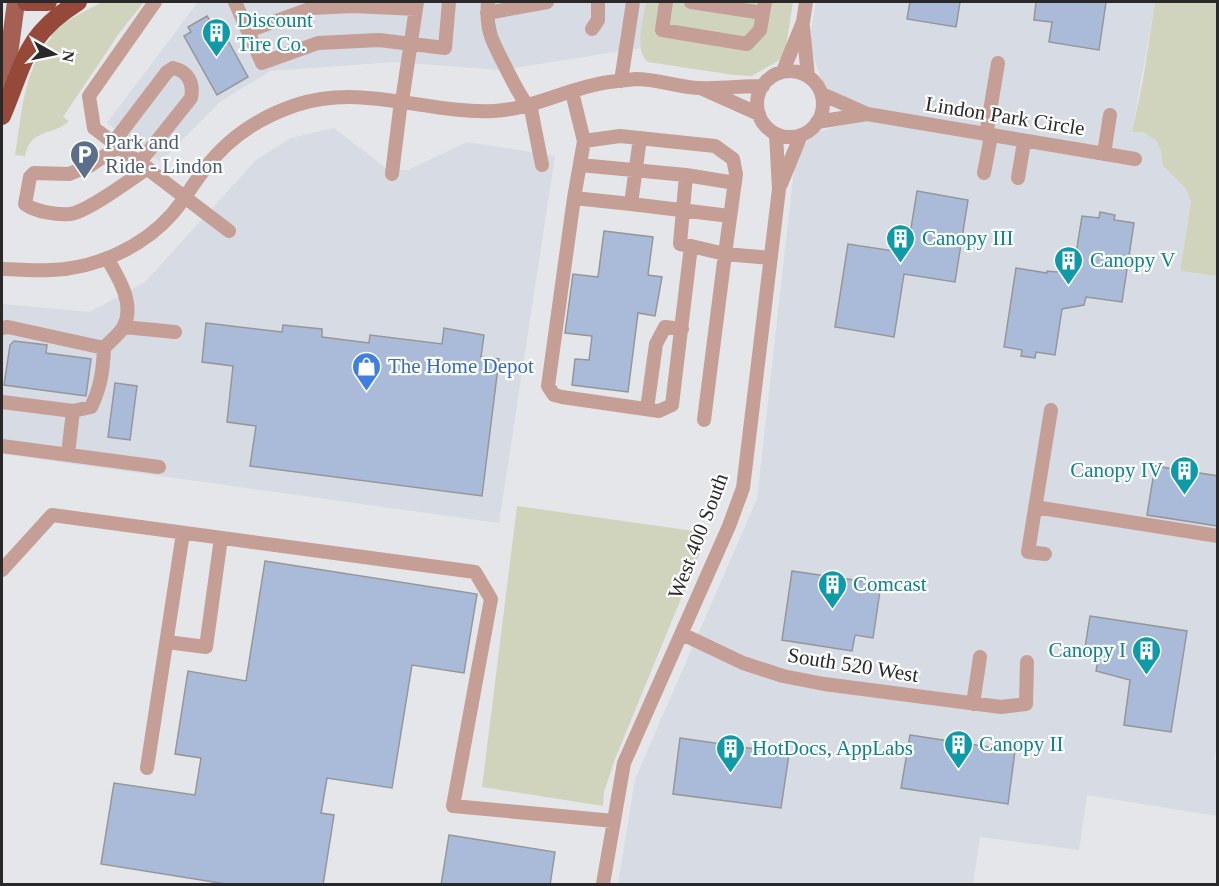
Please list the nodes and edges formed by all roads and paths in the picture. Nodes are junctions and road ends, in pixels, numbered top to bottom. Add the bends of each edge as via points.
1 (16, 2) edge
2 (26, 2) edge
3 (48, 2) edge
4 (78, 2) edge
5 (155, 2) edge
6 (235, 2) edge
7 (449, 2) edge
8 (547, 2) edge
9 (598, 2) edge
10 (633, 2) edge
11 (666, 2) edge
12 (691, 2) edge
13 (806, 2) edge
14 (334, 4) edge
15 (417, 5) edge
16 (733, 5) edge
17 (488, 7) edge
18 (764, 7) edge
19 (803, 22) junction
20 (592, 29) dead end
21 (248, 31) junction
22 (411, 44) junction
23 (998, 63) dead end
24 (783, 71) junction
25 (808, 76) junction
26 (621, 81) junction
27 (762, 86) junction
28 (699, 88) junction
29 (572, 92) junction
30 (822, 94) junction
31 (402, 101) junction
32 (529, 104) junction
33 (2, 114) edge
34 (759, 114) junction
35 (867, 114) junction
36 (1110, 115) dead end
37 (818, 123) junction
38 (776, 134) junction
39 (801, 135) junction
40 (988, 136) junction
41 (640, 138) junction
42 (584, 141) junction
43 (1024, 142) junction
44 (116, 145) junction
45 (1104, 154) junction
46 (1135, 159) dead end
47 (144, 165) junction
48 (542, 165) dead end
49 (580, 165) junction
50 (636, 170) junction
51 (984, 173) dead end
52 (392, 174) dead end
53 (686, 175) junction
54 (1018, 178) dead end
55 (735, 183) junction
56 (779, 189) junction
57 (184, 198) junction
58 (574, 198) junction
59 (631, 204) junction
60 (683, 211) junction
61 (730, 216) junction
62 (228, 231) dead end
63 (691, 246) junction
64 (725, 254) junction
65 (106, 258) junction
66 (771, 258) junction
67 (2, 269) edge
68 (124, 327) junction
69 (2, 328) edge
70 (682, 329) junction
71 (175, 332) dead end
72 (104, 348) junction
73 (2, 402) edge
74 (647, 409) junction
75 (1050, 410) dead end
76 (73, 411) junction
77 (704, 420) dead end
78 (2, 446) edge
79 (68, 454) junction
80 (159, 467) dead end
81 (1035, 507) junction
82 (183, 532) junction
83 (1218, 536) edge
84 (221, 538) junction
85 (1045, 554) dead end
86 (2, 570) edge
87 (682, 634) junction
88 (167, 642) junction
89 (980, 657) dead end
90 (1027, 662) dead end
91 (973, 704) junction
92 (147, 768) dead end
93 (614, 821) junction
94 (603, 885) edge

1 - 33 main road
2 - 3 highway
4 - 33 highway via 46,25 34,40
5 - 44 street via 89,96 94,128
6 - 21 street
7 - 22 street via 445,48
8 - 17 street
9 - 20 street via 598,20
10 - 26 street
11 - 18 street via 662,30 747,44 760,30
12 - 16 street
13 - 19 street
14 - 15 street
14 - 21 street
15 - 22 street
16 - 18 street
17 - 32 street via 495,49 516,91
19 - 24 street
19 - 25 street
21 - 22 street via 262,63 318,43 379,40
22 - 31 street
23 - 40 street
24 - 25 street
24 - 27 street
25 - 30 street
26 - 28 street via 637,79
26 - 29 street
27 - 28 street
27 - 34 street
28 - 34 street
29 - 32 street
29 - 42 street
30 - 35 street
30 - 37 street
31 - 32 street via 476,111
31 - 52 street
31 - 57 street via 364,97 318,99 278,112 228,144
32 - 48 street
34 - 38 street
35 - 37 street
35 - 40 street, Lindon Park Circle
36 - 45 street
37 - 39 street
38 - 39 street
38 - 56 street, West 400 South
39 - 56 street, West 400 South
40 - 43 street, Lindon Park Circle
40 - 51 street
41 - 42 street via 620,136
41 - 50 street
41 - 55 street via 715,146 733,159
42 - 49 street
43 - 45 street, Lindon Park Circle
43 - 54 street
44 - 47 street
44 - 47 street via 167,72 172,68 182,70 192,87 191,98
44 - 47 street via 91,165 69,174 34,173 25,204 33,210 72,214
45 - 46 street, Lindon Park Circle
47 - 57 street
49 - 50 street
49 - 58 street
50 - 53 street
50 - 59 street
53 - 55 street
53 - 60 street
55 - 61 street
56 - 66 street, West 400 South
57 - 62 street
57 - 65 street via 157,228
58 - 59 street
58 - 74 street via 548,386 554,395
59 - 60 street
60 - 61 street
60 - 63 street via 680,244
61 - 64 street
63 - 64 street
63 - 70 street
64 - 66 street
64 - 77 street
65 - 67 street via 52,270
65 - 68 street via 124,288
66 - 87 street, West 400 South via 743,488
68 - 71 street
68 - 72 street
69 - 72 street
70 - 74 street via 665,327 659,335
70 - 74 street via 672,405 659,411
72 - 76 street via 103,373 91,407
73 - 76 street
75 - 81 street
76 - 79 street
78 - 79 street
79 - 80 street
81 - 83 street
81 - 85 street via 1028,552
82 - 84 street
82 - 86 street via 52,515
82 - 88 street
84 - 88 street via 206,647
84 - 93 street via 475,572 491,599 453,806
87 - 91 street, South 520 West via 743,663 783,676
87 - 93 street, West 400 South via 624,763
88 - 92 street
89 - 91 street
90 - 91 street, South 520 West via 1026,704
93 - 94 street, West 400 South

